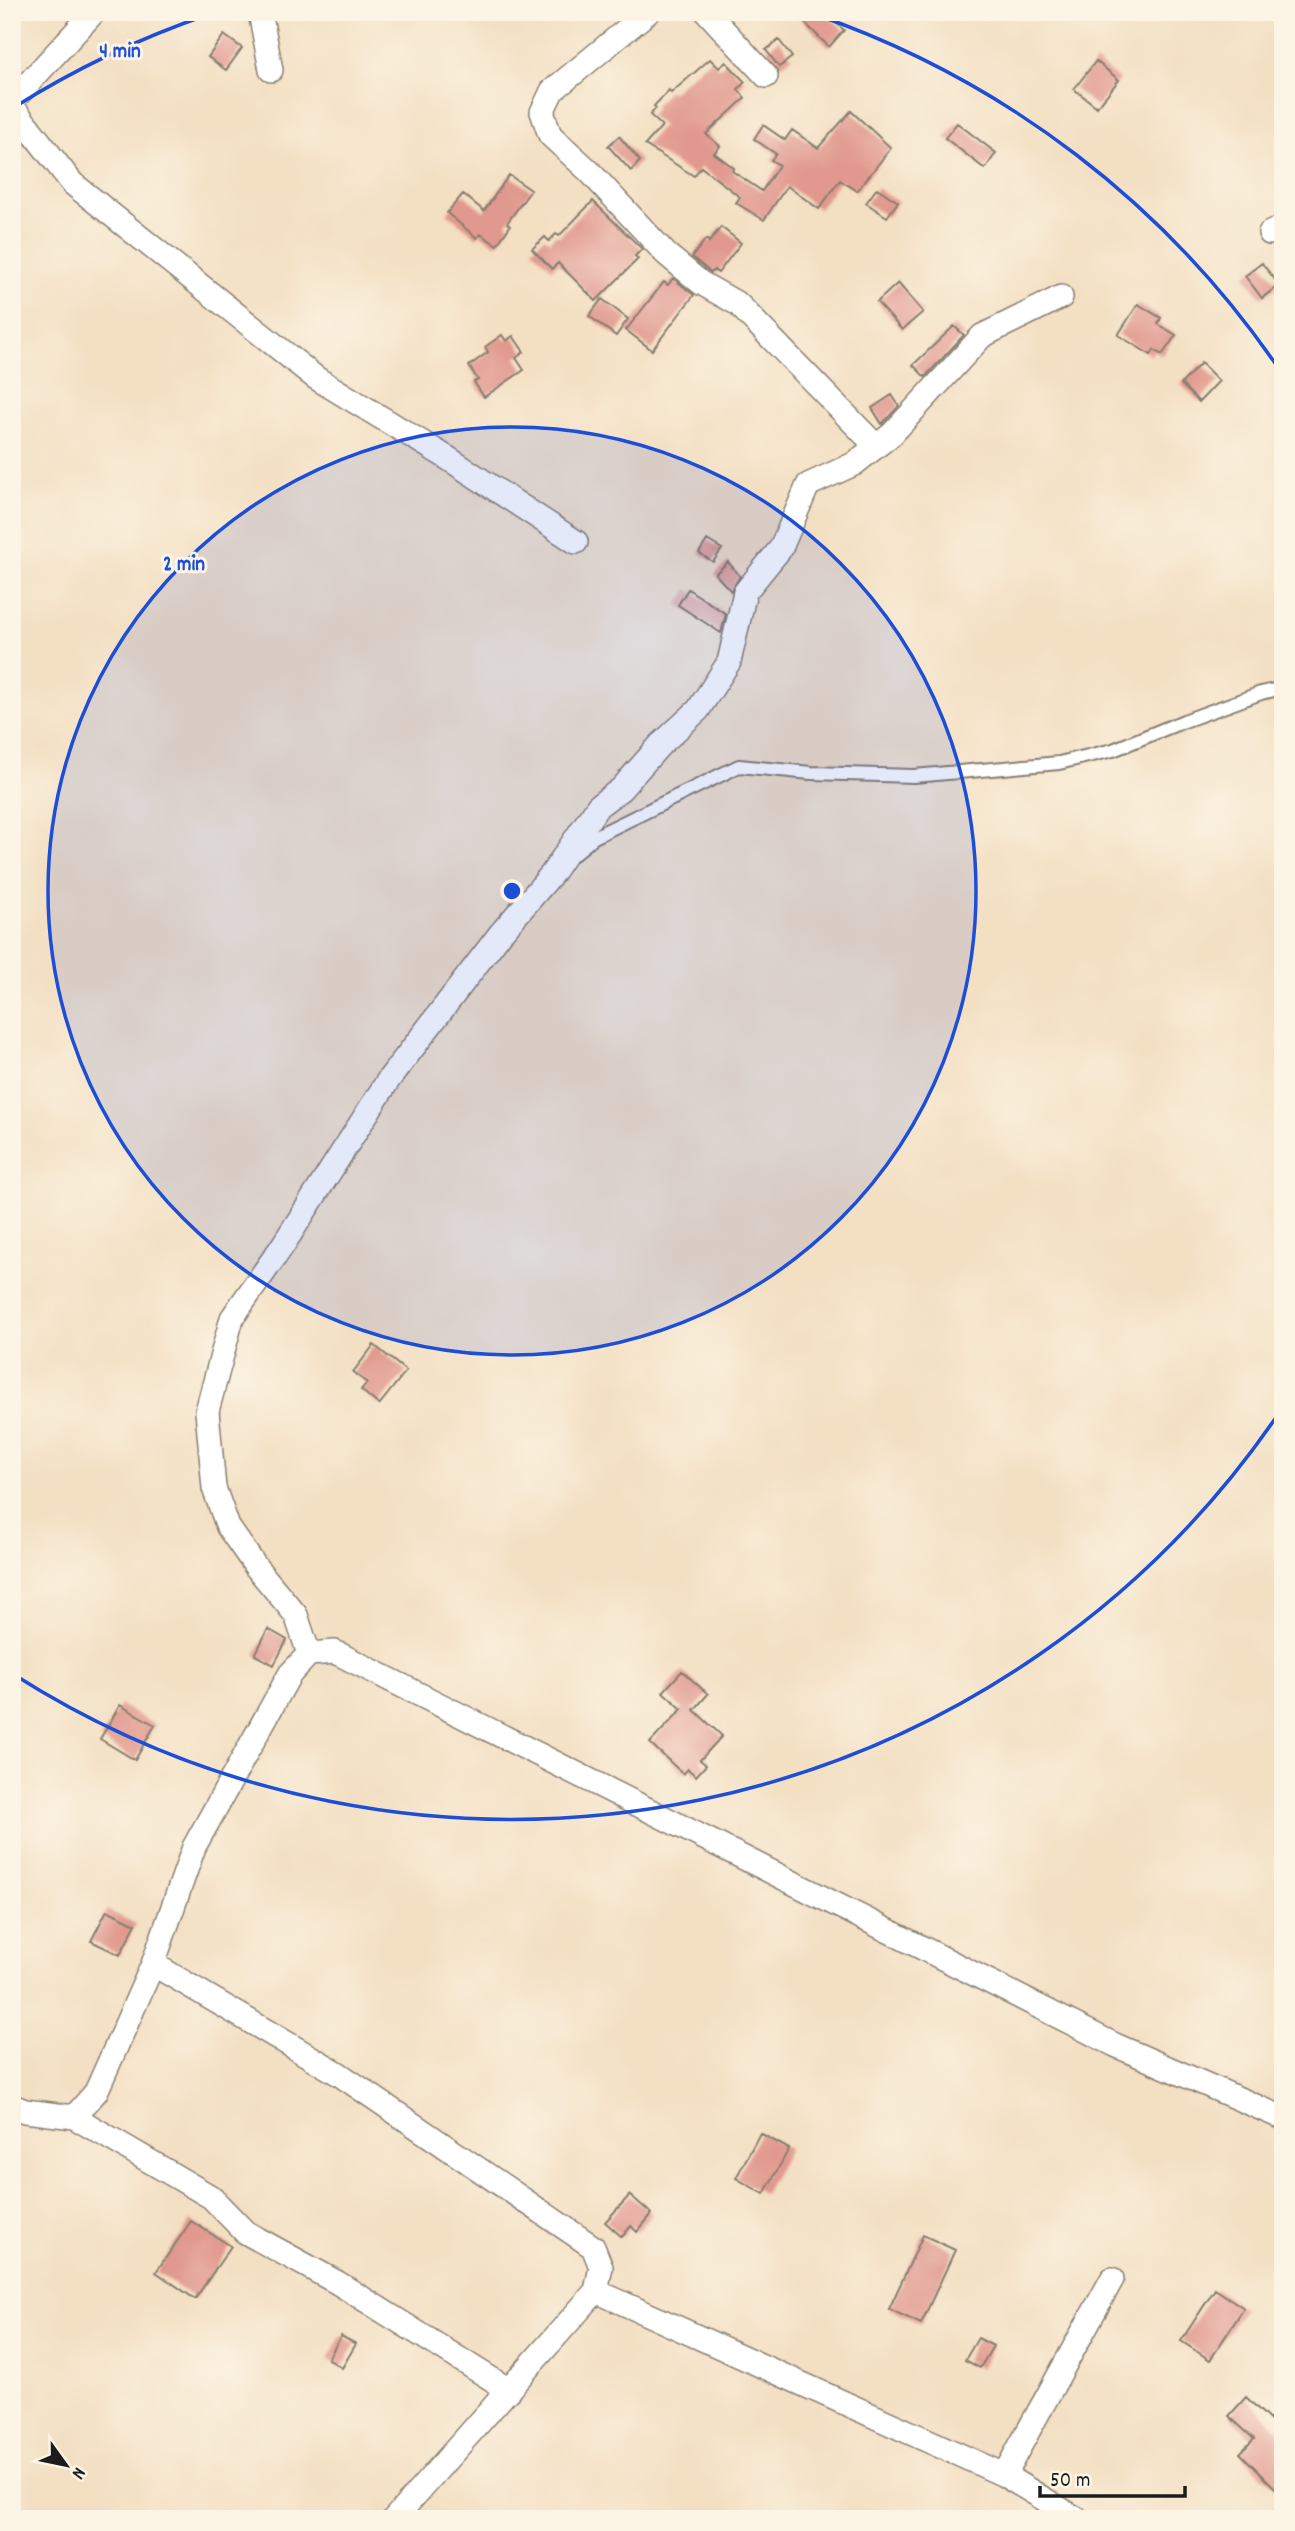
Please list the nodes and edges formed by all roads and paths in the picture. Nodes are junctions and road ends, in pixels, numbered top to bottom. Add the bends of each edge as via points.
1 (94, 12) edge
2 (260, 12) edge
3 (648, 12) edge
4 (707, 12) edge
5 (271, 70) dead end
6 (766, 76) dead end
7 (12, 104) edge
8 (1060, 297) dead end
9 (875, 445) junction
10 (576, 542) dead end
11 (1283, 688) edge
12 (551, 875) junction
13 (309, 1654) junction
14 (153, 1964) junction
15 (12, 2106) edge
16 (74, 2117) junction
17 (1283, 2118) edge
18 (1112, 2279) dead end
19 (596, 2291) junction
20 (509, 2390) junction
21 (1004, 2475) junction
22 (394, 2519) edge
23 (1077, 2519) edge

1 - 7 street
2 - 5 street
3 - 9 street via 552,91 542,112 550,135 666,254 701,284 738,304
4 - 6 street
7 - 10 street via 72,183 316,378
8 - 9 street via 982,336 891,434
9 - 12 street via 854,464 808,485 781,548 745,592 729,662 698,710 621,789 598,806
11 - 12 lane via 1113,750 1059,763 914,776 738,766 594,836
12 - 13 street via 389,1079 232,1318 207,1411 214,1488 228,1527 296,1615
13 - 14 street via 290,1674 194,1847
13 - 17 street via 335,1652 1115,2045
14 - 16 street via 96,2092
14 - 19 street via 339,2074 593,2247 601,2267
15 - 16 street
16 - 20 street via 211,2197 245,2232 338,2283
18 - 21 street
19 - 20 street
19 - 21 street
20 - 22 street
21 - 23 street

